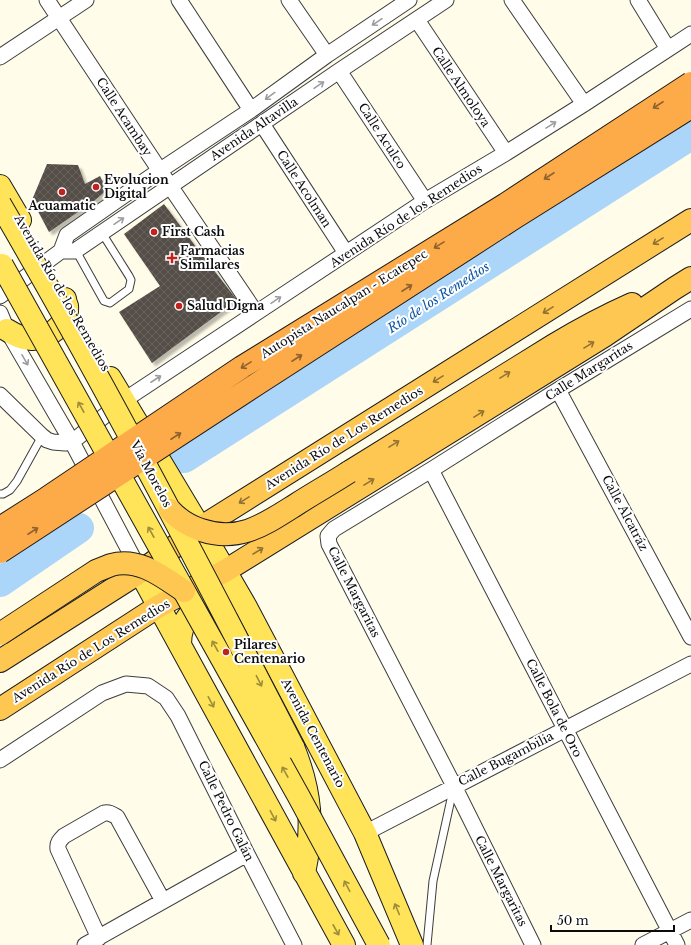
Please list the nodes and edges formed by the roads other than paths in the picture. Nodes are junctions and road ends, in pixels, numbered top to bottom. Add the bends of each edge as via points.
1 (47, 0) edge
2 (86, 0) edge
3 (179, 0) edge
4 (289, 0) edge
5 (446, 0) edge
6 (512, 0) edge
7 (638, 0) edge
8 (403, 2) edge
9 (60, 18) junction
10 (416, 20) junction
11 (691, 34) edge
12 (668, 49) junction
13 (327, 55) junction
14 (0, 58) edge
15 (340, 71) junction
16 (691, 84) edge
17 (584, 104) junction
18 (691, 107) edge
19 (251, 110) junction
20 (262, 124) junction
21 (506, 153) junction
22 (160, 171) junction
23 (0, 186) edge
24 (170, 186) junction
25 (425, 201) junction
26 (0, 204) edge
27 (691, 220) edge
28 (102, 233) junction
29 (346, 254) junction
30 (60, 255) junction
31 (1, 262) edge
32 (683, 283) edge
33 (0, 296) edge
34 (64, 299) junction
35 (691, 309) edge
36 (256, 314) junction
37 (4, 322) edge
38 (558, 390) junction
39 (0, 396) edge
40 (123, 401) junction
41 (42, 436) junction
42 (72, 442) junction
43 (431, 470) junction
44 (0, 494) edge
45 (170, 510) junction
46 (0, 528) edge
47 (200, 528) junction
48 (0, 552) edge
49 (215, 569) junction
50 (140, 572) junction
51 (184, 591) junction
52 (159, 606) junction
53 (246, 607) junction
54 (0, 634) edge
55 (691, 637) edge
56 (180, 644) junction
57 (0, 661) edge
58 (691, 664) edge
59 (0, 709) edge
60 (565, 729) junction
61 (0, 760) edge
62 (454, 786) junction
63 (365, 832) junction
64 (247, 854) junction
65 (304, 873) junction
66 (163, 901) junction
67 (691, 920) edge
68 (670, 930) junction
69 (99, 938) junction
70 (85, 945) edge
71 (294, 945) edge
72 (344, 945) edge
73 (379, 945) edge
74 (412, 945) edge
75 (427, 945) edge
76 (533, 945) edge
77 (643, 945) edge
78 (677, 945) edge

1 - 9 street, Calle Acambay
2 - 9 street
3 - 19 street
4 - 13 street
5 - 10 street, Avenida Altavilla
6 - 17 street
7 - 12 street
8 -> 13 street, Avenida Altavilla
9 - 14 street
9 - 22 street, Calle Acambay
10 - 15 street, Avenida Altavilla
10 - 21 street, Calle Almoloya
11 - 12 street, Avenida Río de los Remedios
12 - 17 street, Avenida Río de los Remedios
13 -> 19 street, Avenida Altavilla
20 -> 15 street, Avenida Altavilla
15 - 25 street, Calle Aculco
16 -> 46 highway, Autopista Naucalpan - Ecatepec, bridge via 506,204 242,368
21 -> 17 street, Avenida Río de los Remedios
48 -> 18 highway, Autopista Naucalpan - Ecatepec, bridge via 290,362
19 - 22 street, Avenida Altavilla
20 - 24 street, Avenida Altavilla
20 - 29 street, Calle Acolman
21 - 25 street, Avenida Río de los Remedios
22 - 24 street, Calle Acambay
22 - 30 street, Avenida Altavilla via 67,235
23 - 30 main road, Avenida Río de los Remedios
28 -> 24 street, Avenida Altavilla
24 - 36 street, Calle Acambay
25 - 29 street, Avenida Río de los Remedios
26 - 45 main road, Vía Morelos, bridge
27 -> 47 highway, Avenida Río de Los Remedios
28 - 30 street, Avenida Altavilla
28 - 30 lane via 131,280 129,289 110,303 104,301
36 -> 29 street, Avenida Río de los Remedios
30 - 33 street
30 - 34 main road, Avenida Río de los Remedios
51 -> 31 main road, bridge
45 -> 32 highway, bridge via 186,524 208,532 219,535 247,532 265,524 582,328
49 -> 32 highway, Avenida Río de Los Remedios via 604,336
34 - 37 main road via 67,306 65,315 61,323 48,335 40,338 22,338 14,335
34 - 40 main road, Avenida Río de los Remedios
35 - 38 street, Calle Margaritas
40 -> 36 street, Avenida Río de los Remedios
37 -> 42 street
38 - 43 street, Calle Margaritas
38 - 55 street, Calle Alcatráz
39 - 41 street
40 - 42 street
40 - 47 main road, Avenida Río de los Remedios
41 - 42 street via 53,442
41 - 44 lane via 17,481 10,490
42 - 50 street
43 - 60 street, Calle Bola de Oro
43 - 62 street, Calle Margaritas via 334,529 328,540
45 -> 65 main road, Vía Morelos, bridge via 294,747 305,782 310,818 310,837
47 - 49 main road, Avenida Centenario
47 - 50 highway, Avenida Río de Los Remedios
49 - 52 highway, Avenida Río de Los Remedios
49 - 53 main road, Avenida Centenario
50 - 52 main road
50 - 57 highway, Avenida Río de Los Remedios
51 - 54 highway, bridge via 156,572 142,566 128,563 111,565 96,571
73 -> 51 main road, bridge
52 - 56 main road
52 - 59 highway, Avenida Río de Los Remedios
53 - 56 main road via 233,601 219,600 201,606 187,618 180,635
53 - 63 main road, Avenida Centenario
56 -> 65 main road
58 - 60 street, Calle Bugambilia
60 - 62 street, Calle Bugambilia
60 - 68 street, Calle Bola de Oro
61 - 64 street, Calle Pedro Galán via 102,693 126,684 148,686 166,698 178,716
62 - 63 street, Calle Bugambilia
62 - 75 lane via 433,881
62 - 76 street, Calle Margaritas
74 -> 63 main road, Avenida Centenario
64 - 66 street
64 - 71 street, Calle Pedro Galán
65 -> 72 main road
66 - 69 street
66 - 69 street via 113,814 104,813 64,836 57,844 58,849
67 - 68 street
68 - 77 street
68 - 78 street, Calle Bola de Oro
69 - 70 street

